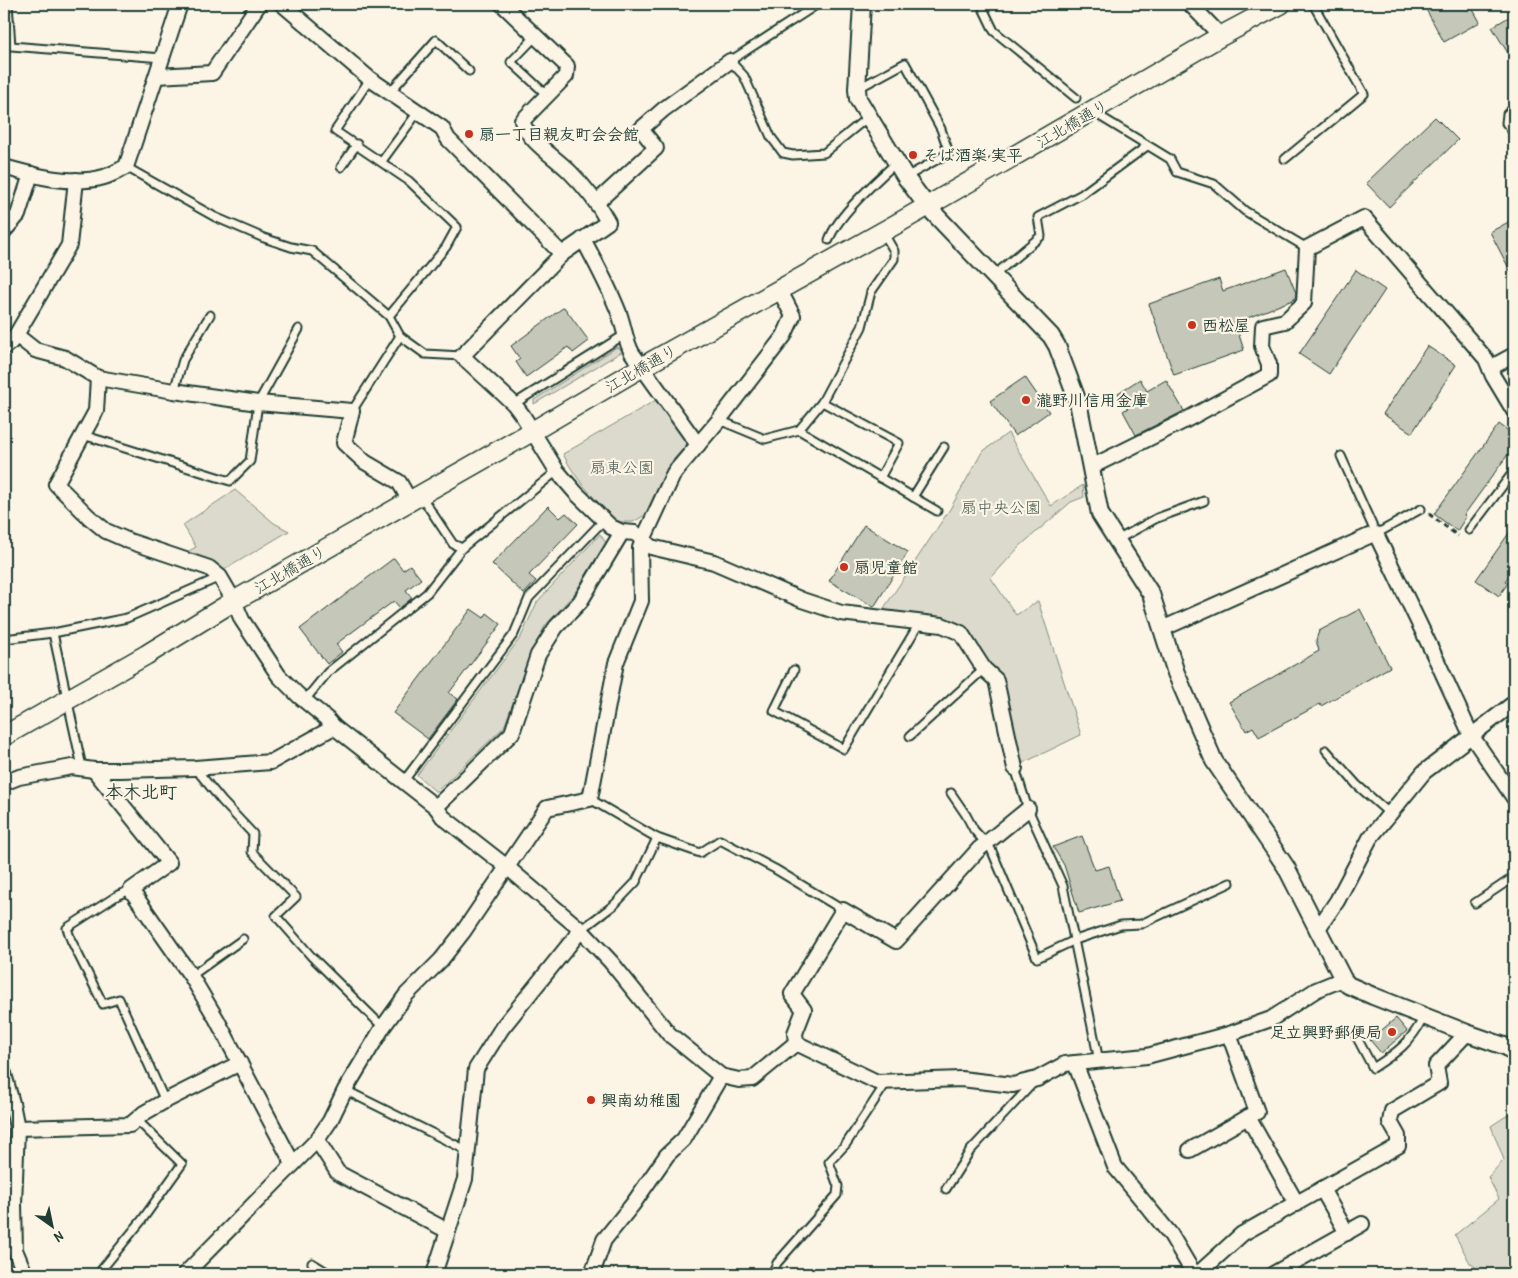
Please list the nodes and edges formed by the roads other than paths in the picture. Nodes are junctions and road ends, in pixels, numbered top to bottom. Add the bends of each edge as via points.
1 (8, 4) edge
2 (180, 4) edge
3 (259, 4) edge
4 (282, 4) edge
5 (502, 4) edge
6 (818, 4) edge
7 (862, 4) edge
8 (981, 4) edge
9 (1190, 4) edge
10 (1281, 4) edge
11 (1313, 4) edge
12 (1221, 36) junction
13 (535, 37) junction
14 (162, 58) junction
15 (730, 61) junction
16 (469, 71) dead end
17 (157, 76) junction
18 (370, 79) junction
19 (857, 89) junction
20 (390, 92) junction
21 (547, 96) junction
22 (1076, 98) dead end
23 (1514, 108) edge
24 (1092, 111) junction
25 (418, 112) junction
26 (869, 116) junction
27 (1514, 133) edge
28 (357, 144) junction
29 (1147, 146) junction
30 (1284, 159) dead end
31 (382, 162) junction
32 (897, 163) junction
33 (4, 167) edge
34 (126, 167) junction
35 (341, 167) dead end
36 (31, 174) junction
37 (906, 178) junction
38 (76, 180) junction
39 (597, 202) junction
40 (927, 206) junction
41 (4, 231) edge
42 (883, 231) junction
43 (583, 239) junction
44 (829, 240) dead end
45 (1307, 248) junction
46 (562, 254) junction
47 (993, 276) junction
48 (779, 289) junction
49 (210, 315) dead end
50 (389, 316) junction
51 (299, 329) dead end
52 (16, 335) junction
53 (624, 335) junction
54 (400, 336) junction
55 (4, 347) edge
56 (1514, 355) edge
57 (462, 356) junction
58 (642, 367) junction
59 (1490, 368) junction
60 (98, 378) junction
61 (174, 391) junction
62 (822, 402) junction
63 (258, 403) junction
64 (514, 404) junction
65 (352, 411) junction
66 (1514, 411) edge
67 (719, 420) junction
68 (799, 430) junction
69 (533, 431) junction
70 (83, 435) junction
71 (698, 444) junction
72 (944, 447) dead end
73 (1341, 456) dead end
74 (1091, 467) junction
75 (557, 471) junction
76 (1514, 471) edge
77 (880, 478) junction
78 (913, 497) junction
79 (416, 498) junction
80 (1204, 501) dead end
81 (1421, 509) road end
82 (937, 511) dead end
83 (604, 520) junction
84 (1469, 530) road end
85 (622, 532) junction
86 (1376, 534) junction
87 (643, 540) junction
88 (1117, 541) junction
89 (462, 548) junction
90 (220, 577) junction
91 (234, 601) junction
92 (920, 622) junction
93 (1162, 629) junction
94 (53, 633) junction
95 (4, 639) edge
96 (984, 669) junction
97 (794, 670) dead end
98 (67, 700) junction
99 (305, 700) junction
100 (1514, 703) edge
101 (334, 727) junction
102 (1471, 735) junction
103 (4, 736) edge
104 (910, 736) dead end
105 (1326, 750) dead end
106 (195, 768) junction
107 (1015, 768) joint
108 (88, 769) junction
109 (4, 782) edge
110 (403, 782) junction
111 (951, 793) dead end
112 (1514, 798) edge
113 (590, 799) junction
114 (436, 807) junction
115 (1028, 809) junction
116 (1390, 814) junction
117 (657, 838) junction
118 (986, 844) junction
119 (507, 867) junction
120 (1514, 877) edge
121 (1230, 883) dead end
122 (130, 890) junction
123 (1475, 903) dead end
124 (843, 910) junction
125 (581, 930) junction
126 (1317, 930) junction
127 (243, 939) dead end
128 (1075, 940) junction
129 (191, 976) junction
130 (1343, 979) junction
131 (1424, 1017) junction
132 (383, 1027) junction
133 (1467, 1033) junction
134 (1229, 1034) junction
135 (1355, 1034) dead end
136 (796, 1043) junction
137 (1514, 1053) edge
138 (1099, 1061) junction
139 (240, 1063) junction
140 (1075, 1063) junction
141 (4, 1074) edge
142 (722, 1076) junction
143 (1037, 1079) junction
144 (886, 1083) junction
145 (345, 1090) junction
146 (165, 1101) junction
147 (1248, 1117) junction
148 (136, 1119) junction
149 (17, 1128) junction
150 (316, 1140) junction
151 (1190, 1150) dead end
152 (469, 1151) junction
153 (293, 1164) junction
154 (1322, 1189) junction
155 (946, 1190) dead end
156 (1296, 1204) junction
157 (9, 1208) edge
158 (1362, 1224) dead end
159 (448, 1231) junction
160 (1347, 1233) junction
161 (312, 1263) dead end
162 (26, 1274) edge
163 (98, 1274) edge
164 (185, 1274) edge
165 (330, 1274) edge
166 (434, 1274) edge
167 (592, 1274) edge
168 (772, 1274) edge
169 (1194, 1274) edge
170 (1198, 1274) edge
171 (1274, 1274) edge

1 - 14 lane via 11,46
2 - 14 street
3 - 17 street via 212,74
4 - 18 street
5 - 13 street
6 - 15 lane
7 - 19 street
8 - 22 lane via 994,31
9 - 12 street
10 - 12 main road, 江北橋通り
11 - 30 lane via 1364,94
12 - 24 main road, 江北橋通り
13 - 21 street via 567,66 566,76
13 - 21 lane via 511,62
14 - 17 street
15 - 26 lane via 744,76 771,136 783,153 824,153
15 - 39 street via 641,129 656,148
16 - 20 lane via 436,40
17 - 34 street
18 - 20 street
18 - 28 lane via 335,130
19 - 26 street via 858,99
19 - 37 lane via 905,63 941,129 949,153
20 - 25 street
21 - 39 street via 522,121 525,131
23 - 27 lane via 1507,114 1506,123
24 - 29 lane
24 - 40 main road, 江北橋通り
25 - 31 lane
25 - 46 street via 442,128 448,139
26 - 32 street
28 - 31 lane
28 - 35 lane
29 - 45 lane via 1170,159 1177,172 1214,184 1245,211
29 - 47 lane via 1082,194 1038,217 1041,236
31 - 50 lane via 408,181 457,227 446,247
32 - 37 street
32 - 44 lane via 874,182 832,230
33 - 36 street
34 - 38 street via 104,177
34 - 50 lane via 215,217 264,238 312,251
36 - 38 street
36 - 41 street via 18,215
37 - 40 street
38 - 52 street via 69,245
39 - 43 street via 608,222
40 - 42 main road, 江北橋通り
40 - 47 street
42 - 48 main road, 江北橋通り
42 - 62 lane via 894,251 894,259 871,292 862,327
43 - 46 street
43 - 53 street via 620,314
45 - 59 street via 1364,218 1486,358
45 - 74 street via 1304,302 1285,321 1263,326 1262,346 1269,364 1269,375
46 - 57 street
47 - 74 street via 1057,346 1078,402
48 - 58 main road, 江北橋通り
48 - 67 street via 793,316 784,336
49 - 61 lane via 183,360
50 - 54 lane
51 - 63 lane
52 - 55 street
52 - 60 street via 35,350 65,358
53 - 58 street
53 - 64 lane
54 - 57 lane via 425,354
54 - 65 lane
56 - 59 street
57 - 64 street
58 - 69 main road, 江北橋通り
58 - 71 street
59 - 66 street
60 - 61 street
60 - 70 street via 96,410
61 - 63 street
62 - 68 lane
62 - 77 lane via 899,443
63 - 65 street
63 - 70 lane via 250,461 230,481
64 - 69 street
65 - 79 street via 344,443
67 - 68 lane via 765,440
67 - 71 street
68 - 77 lane
69 - 75 street
69 - 79 main road, 江北橋通り
70 - 90 street via 56,484 106,531 129,542 209,568
71 - 87 street via 674,473
72 - 78 lane
73 - 86 lane
74 - 88 street via 1100,514
75 - 83 street
75 - 89 lane
76 - 84 lane
77 - 78 lane
78 - 82 lane
79 - 89 lane via 453,544
79 - 91 main road, 江北橋通り
80 - 88 lane via 1157,518
81 - 86 lane
83 - 85 street
83 - 110 lane via 529,598 514,634
85 - 87 street via 634,533
85 - 114 street via 580,602 556,627 538,655 512,733
86 - 93 street
86 - 102 street
87 - 92 street via 651,547 714,562 841,613
87 - 113 street via 640,548 641,601 616,663
88 - 93 street via 1151,594
89 - 99 lane via 427,593 328,672
90 - 91 street
90 - 94 lane via 128,618
91 - 98 main road, 江北橋通り
91 - 99 street via 242,620 279,676
92 - 96 street via 942,625 961,633
92 - 97 lane via 844,749 774,711
93 - 126 street via 1176,673 1214,761 1286,867
94 - 95 lane
94 - 98 lane
96 - 104 lane
96 - 107 street via 996,680
98 - 103 main road, 江北橋通り
98 - 108 lane
99 - 101 street
100 - 102 street
101 - 106 street via 272,762
101 - 110 street
102 - 112 street
102 - 116 street via 1424,772
105 - 116 lane via 1356,785
106 - 108 street
106 - 132 lane via 252,834 252,852 296,897 276,916 311,956
107 - 115 lane
108 - 109 street via 72,767
108 - 122 street via 169,863
110 - 114 street
111 - 118 lane
113 - 117 lane
113 - 119 street via 547,808
114 - 119 street via 443,817
115 - 118 street
115 - 128 lane via 1063,886
116 - 126 street via 1370,838 1337,901
117 - 124 lane via 700,852 720,840
117 - 125 lane via 636,882 614,905
118 - 124 street via 896,941
118 - 128 lane via 991,849 1037,958
119 - 125 street
119 - 132 street via 458,939 406,995
120 - 123 lane
121 - 128 lane via 1141,924 1121,925
122 - 129 street
122 - 146 lane via 67,928 103,1004 119,999
124 - 136 street via 792,994 804,1010 795,1033
125 - 142 street via 669,1034
125 - 152 street via 502,1028 476,1069
126 - 130 street
127 - 129 lane
128 - 138 lane
129 - 139 street
130 - 131 street via 1348,985
130 - 134 street via 1316,990 1272,1019
131 - 133 street
131 - 135 lane via 1415,1034 1397,1052 1373,1068
132 - 145 street
133 - 137 street via 1507,1047
133 - 154 street via 1436,1066 1439,1083 1392,1111 1390,1122 1398,1136 1398,1146
134 - 138 street via 1147,1056
134 - 147 street via 1257,1112
136 - 142 street via 752,1079
136 - 144 street via 877,1082
138 - 140 street
139 - 146 street
139 - 153 street
140 - 143 street via 1065,1064
140 - 169 street via 1115,1167 1171,1235
141 - 149 street
142 - 167 street via 684,1139 667,1155 604,1240
143 - 144 street via 1013,1085 961,1080
143 - 155 lane via 970,1151
144 - 168 lane via 846,1144 829,1162 838,1186 837,1195
145 - 150 street via 330,1121
145 - 152 lane
146 - 148 street
147 - 151 street
147 - 156 street
148 - 149 street via 130,1125
148 - 163 lane via 182,1164
149 - 157 street
150 - 153 street
150 - 159 street via 338,1173
152 - 159 street via 465,1179
153 - 164 street
154 - 156 street
154 - 160 street
156 - 170 street via 1242,1234
157 - 162 street via 15,1250
158 - 160 street
159 - 166 street
160 - 171 street
161 - 165 lane

